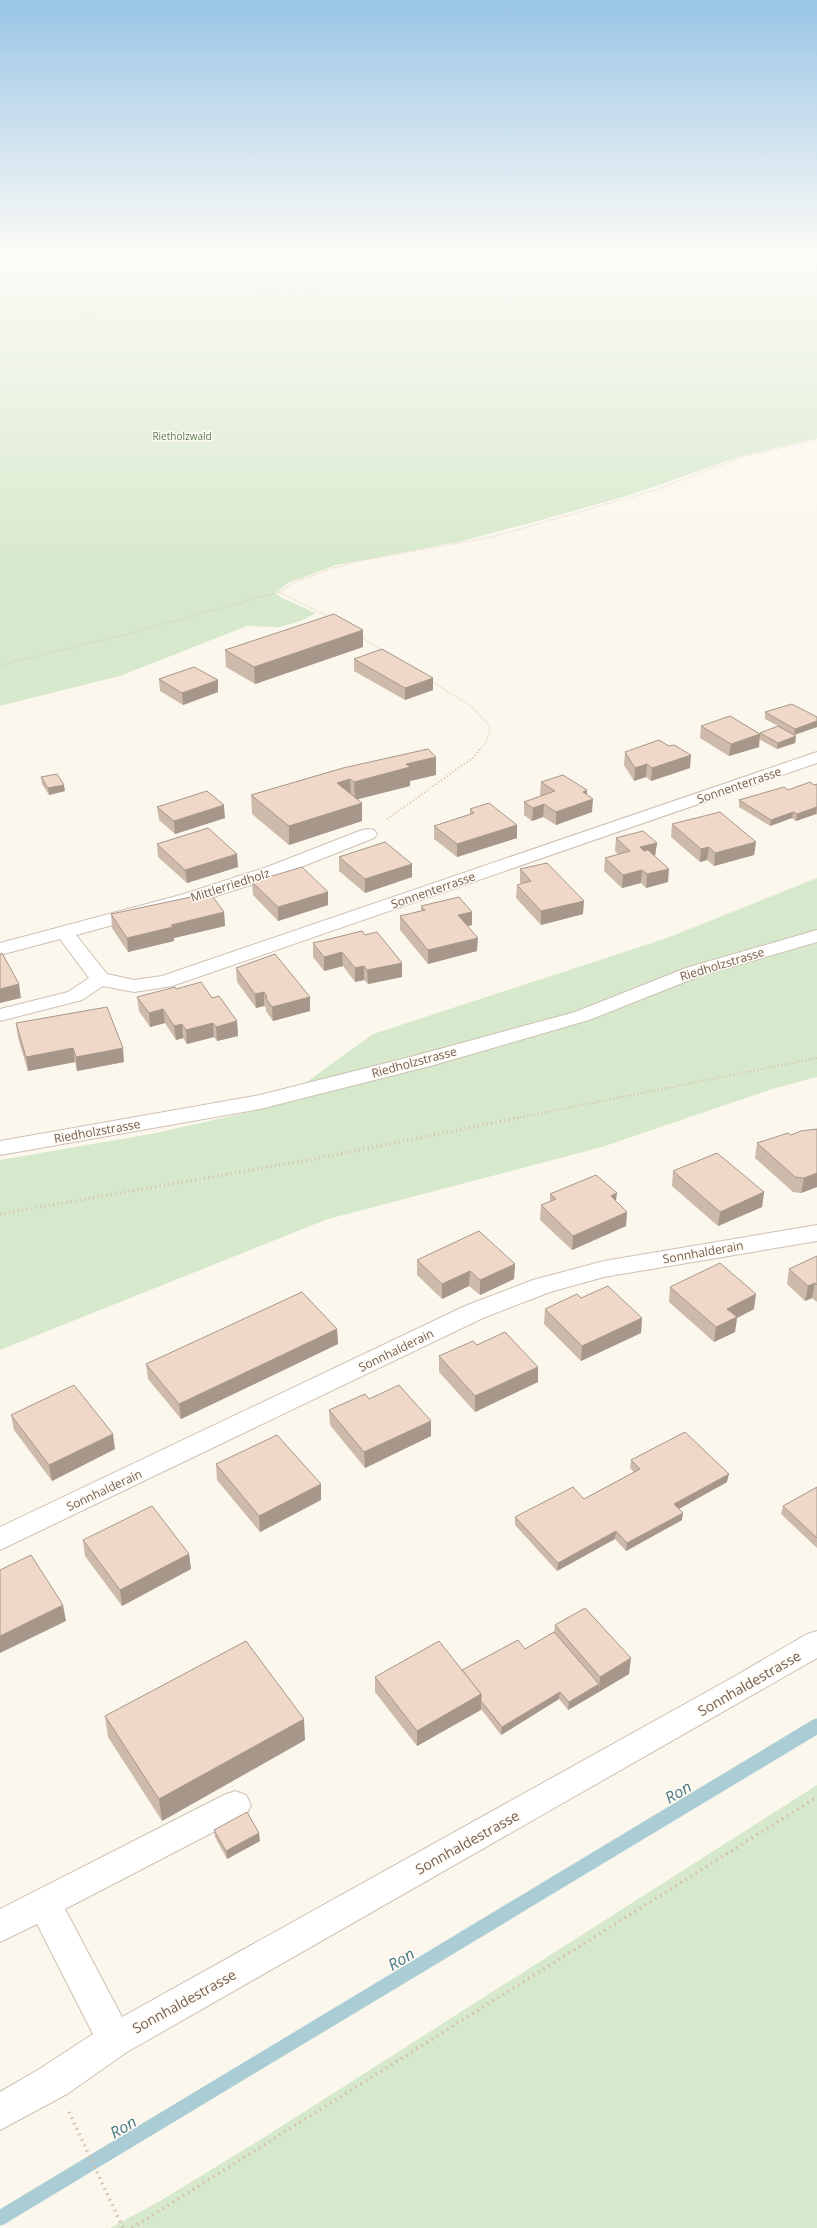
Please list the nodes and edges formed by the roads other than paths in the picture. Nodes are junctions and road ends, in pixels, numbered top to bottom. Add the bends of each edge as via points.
1 (817, 757) edge
2 (368, 834) road end
3 (65, 933) junction
4 (817, 936) edge
5 (0, 949) edge
6 (100, 979) junction
7 (0, 1016) edge
8 (0, 1148) edge
9 (817, 1233) edge
10 (0, 1539) edge
11 (817, 1643) edge
12 (235, 1805) dead end
13 (44, 1903) junction
14 (0, 1926) edge
15 (115, 2040) junction
16 (0, 2112) edge

1 - 6 street, Sonnenterrasse via 165,982 134,986
2 - 3 street, Mittlerriedholz via 274,871 191,898
3 - 5 street
3 - 6 street
4 - 8 street, Riedholzstrasse via 693,972 582,1016 419,1062 260,1102
6 - 7 street via 75,996
9 - 10 street, Sonnhalderain via 604,1269 542,1286 474,1312
11 - 15 street, Sonnhaldestrasse
12 - 13 street
13 - 14 street
13 - 15 street
15 - 16 street, Sonnhaldestrasse via 54,2081

